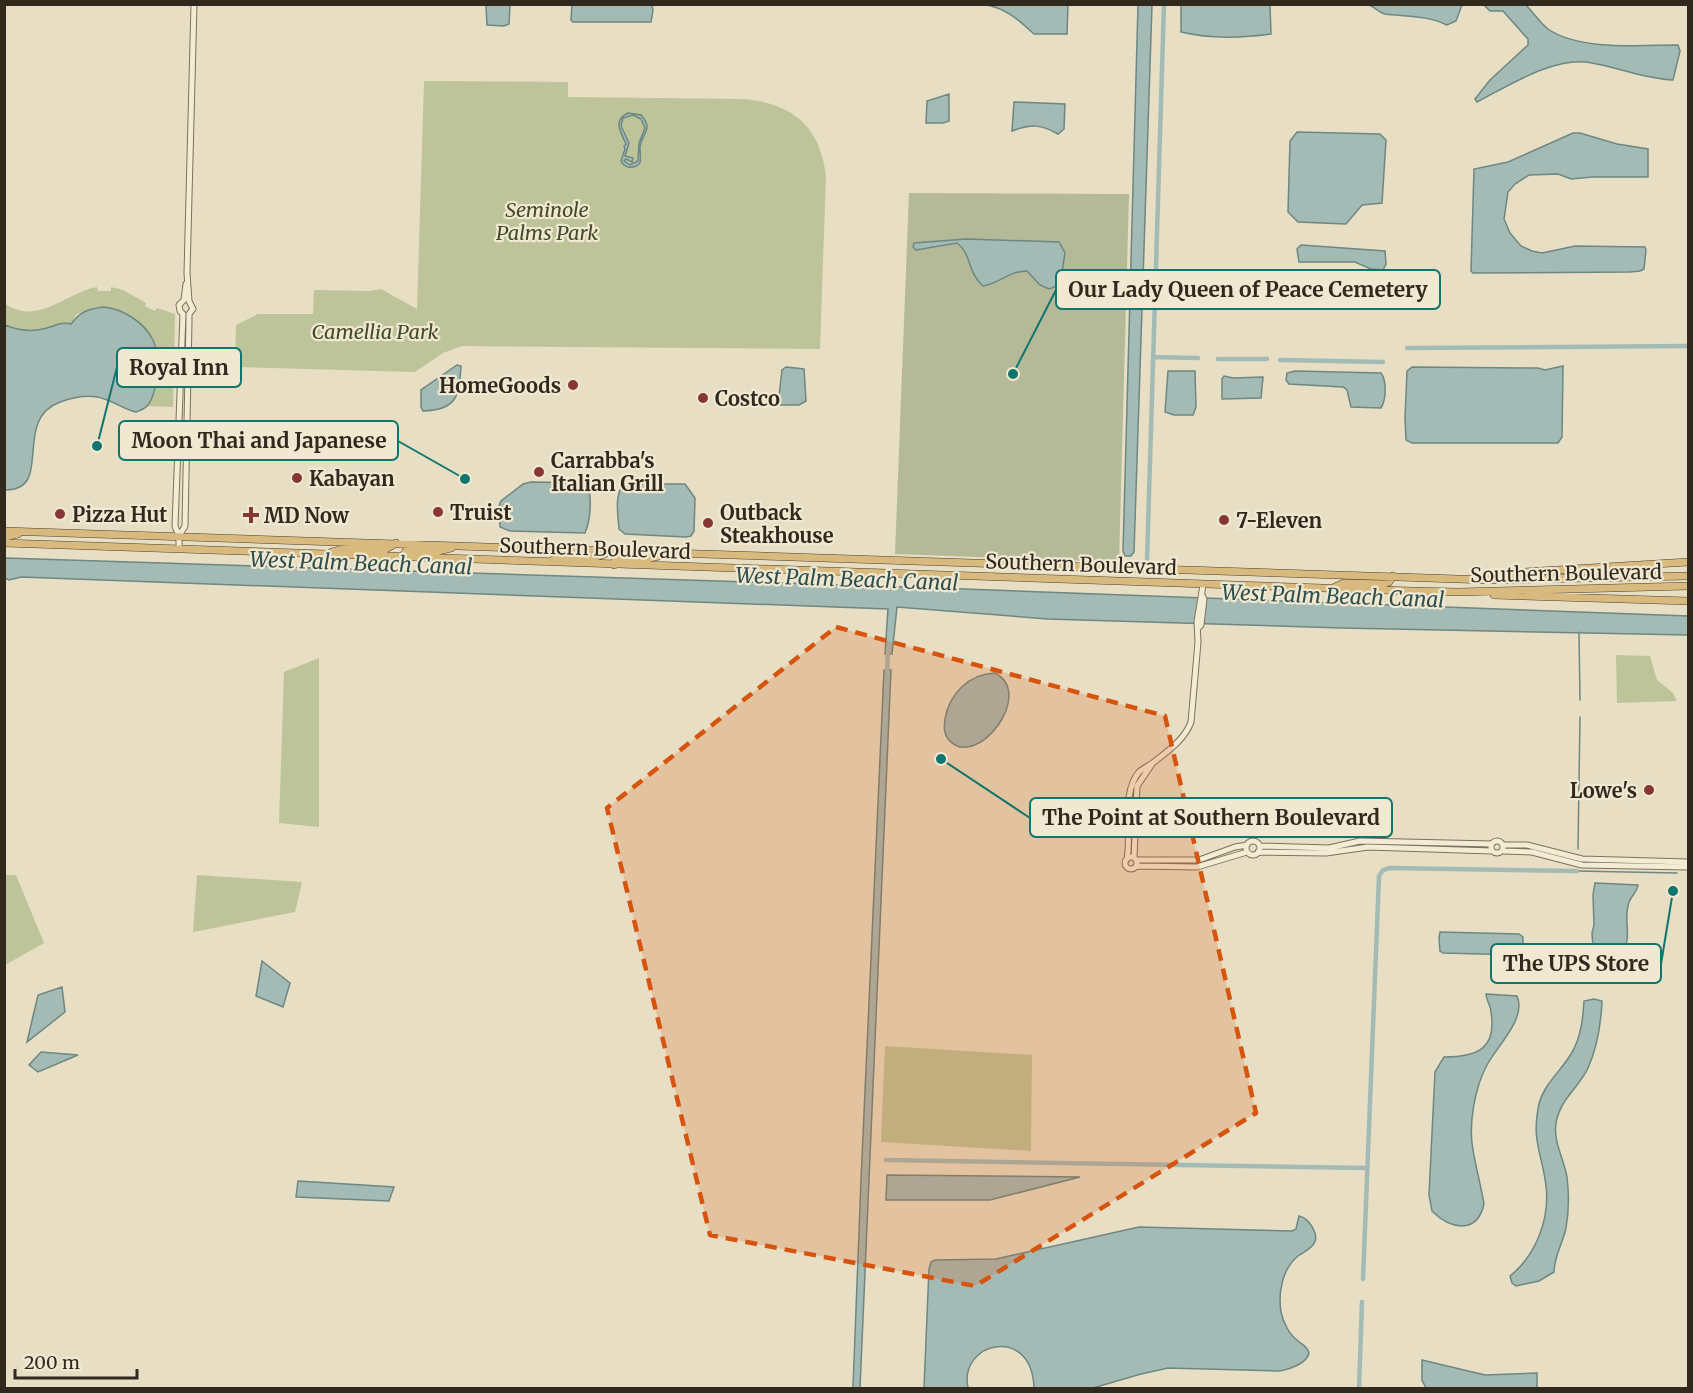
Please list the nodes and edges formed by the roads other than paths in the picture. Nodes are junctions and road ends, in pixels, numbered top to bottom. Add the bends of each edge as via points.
1 (194, 4) edge
2 (187, 301) junction
3 (186, 314) junction
4 (4, 531) edge
5 (29, 531) junction
6 (179, 536) junction
7 (4, 537) edge
8 (4, 543) edge
9 (396, 543) junction
10 (463, 546) junction
11 (179, 549) junction
12 (606, 550) junction
13 (674, 552) junction
14 (321, 554) junction
15 (402, 557) junction
16 (1689, 561) edge
17 (544, 562) junction
18 (614, 565) junction
19 (1393, 576) junction
20 (1689, 576) edge
21 (1433, 578) junction
22 (1203, 585) junction
23 (1689, 586) edge
24 (1330, 589) junction
25 (1458, 592) junction
26 (1689, 601) edge
27 (1152, 764) junction
28 (1492, 847) junction
29 (1247, 848) junction
30 (1503, 848) junction
31 (1259, 849) junction
32 (1127, 859) junction
33 (1136, 861) junction
34 (1689, 862) edge
35 (1689, 867) edge

1 - 2 street
2 - 3 street via 193,309
2 - 3 street via 179,305
3 - 6 street via 175,526
3 - 6 street via 185,526
4 - 5 highway, Southern Boulevard
5 - 6 highway, Southern Boulevard
5 - 7 highway
6 - 9 highway, Southern Boulevard
6 - 11 street
8 - 11 highway, Southern Boulevard
9 - 10 highway, Southern Boulevard
9 - 14 highway via 386,549 349,548
10 - 12 highway, Southern Boulevard
10 - 15 highway via 434,552 406,551
11 - 14 highway, Southern Boulevard
12 - 13 highway, Southern Boulevard
12 - 17 highway via 596,557 570,556
13 - 18 highway via 646,559 619,558
13 - 19 highway, Southern Boulevard
14 - 15 highway, Southern Boulevard
15 - 17 highway, Southern Boulevard
16 - 21 highway
17 - 18 highway, Southern Boulevard
18 - 22 highway, Southern Boulevard
19 - 21 highway, Southern Boulevard
19 - 24 highway via 1383,584 1344,583
20 - 21 highway, Southern Boulevard
22 - 24 highway, Southern Boulevard
22 - 27 street via 1191,722 1179,741
23 - 25 highway, Southern Boulevard
24 - 25 highway, Southern Boulevard
25 - 26 highway
27 - 32 street via 1139,772 1131,786
27 - 33 street via 1140,780 1136,795
28 - 30 street via 1497,854
28 - 30 street via 1498,841
28 - 31 street via 1368,847 1326,853
29 - 31 street via 1253,855
29 - 31 street via 1253,841
29 - 33 street via 1197,867
30 - 34 street via 1527,845 1582,859
30 - 35 street via 1582,865
32 - 33 street
32 - 33 street via 1127,868 1133,869

